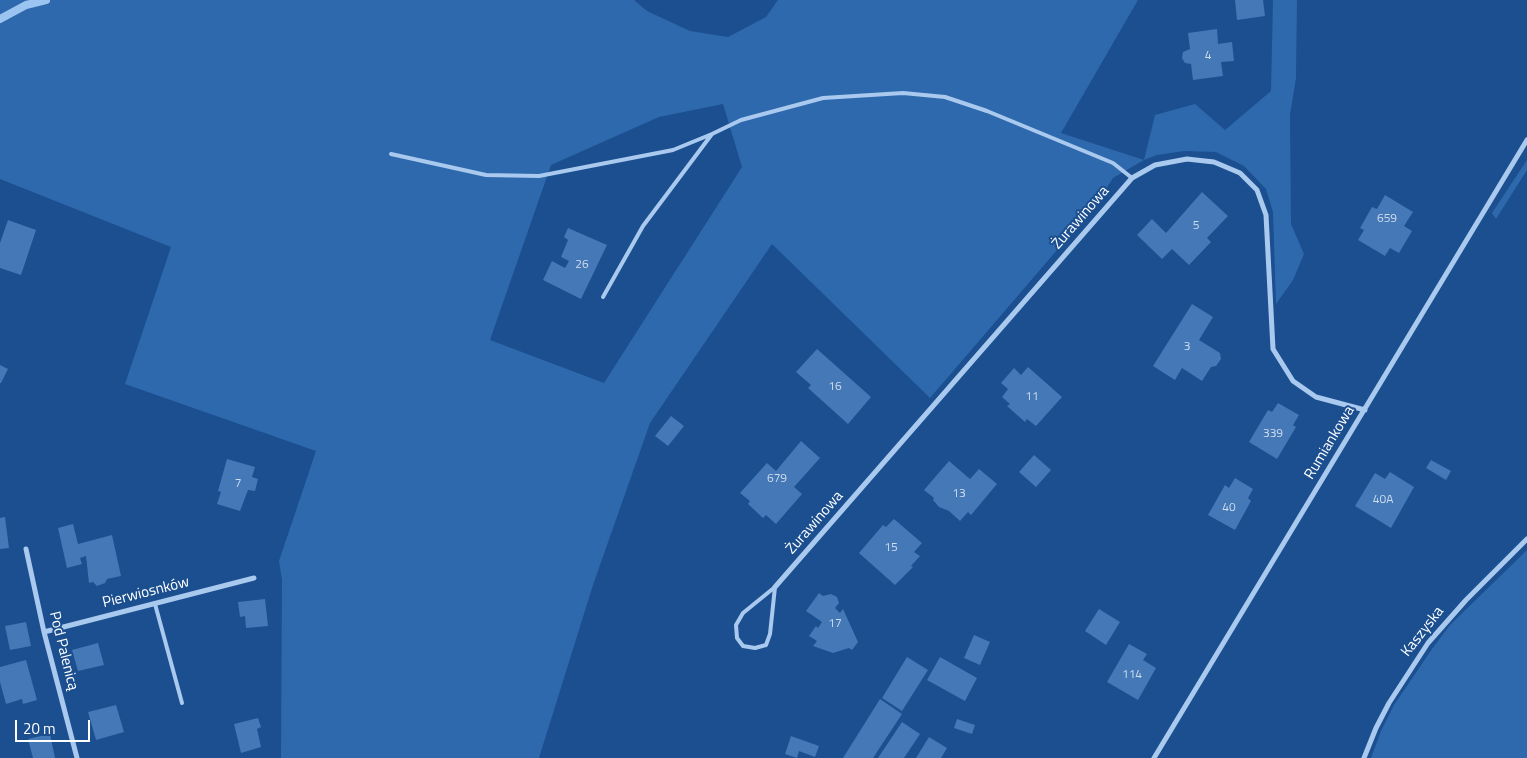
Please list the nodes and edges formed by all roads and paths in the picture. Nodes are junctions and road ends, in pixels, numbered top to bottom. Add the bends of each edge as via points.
1 (712, 134) junction
2 (1527, 140) edge
3 (391, 154) dead end
4 (1132, 178) junction
5 (603, 297) dead end
6 (1365, 410) junction
7 (1527, 539) edge
8 (26, 549) dead end
9 (254, 578) dead end
10 (775, 587) junction
11 (155, 604) junction
12 (44, 632) junction
13 (182, 703) dead end
14 (77, 758) edge
15 (1154, 758) edge
16 (1364, 758) edge

1 - 3 lane via 672,150 539,176 486,175
1 - 4 lane via 741,120 822,98 903,93 945,97 1113,162
1 - 5 lane via 643,226
2 - 6 street, Rumiankowa
4 - 6 street, Żurawinowa via 1155,165 1187,159 1214,162 1240,174 1257,190 1266,215 1273,349 1293,382 1316,397
4 - 10 street, Żurawinowa
6 - 15 street, Rumiankowa
7 - 16 street, Kaszyska via 1428,643 1389,703
8 - 12 street, Pod Palenicą
9 - 11 street, Pierwiosnków
10 - 10 lane via 766,645 755,648 743,646 736,638 736,625 743,613
11 - 12 street, Pierwiosnków
11 - 13 lane
12 - 14 street, Pod Palenicą

